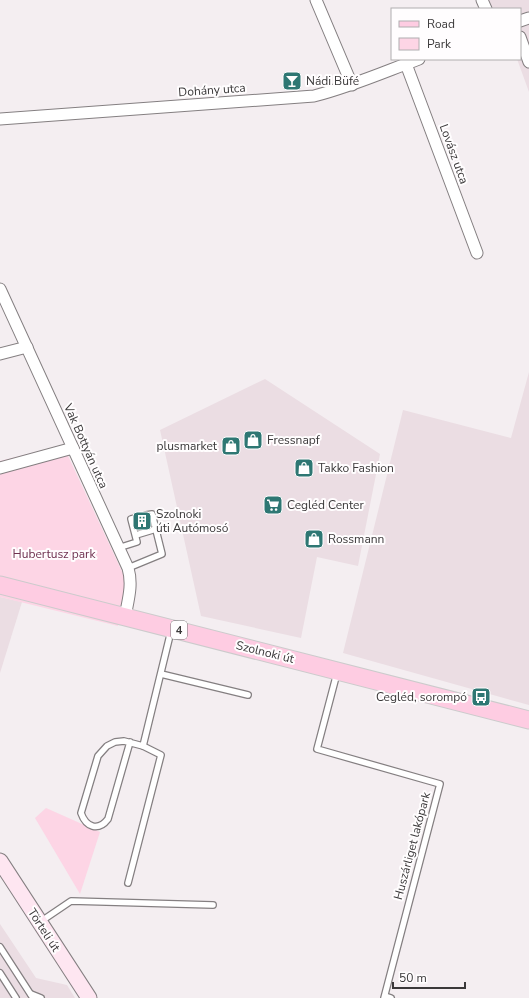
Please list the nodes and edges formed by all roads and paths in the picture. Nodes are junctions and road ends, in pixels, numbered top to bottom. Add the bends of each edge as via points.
1 (316, 0) edge
2 (521, 40) edge
3 (416, 60) edge
4 (529, 62) edge
5 (406, 64) junction
6 (352, 85) junction
7 (0, 119) edge
8 (477, 253) dead end
9 (0, 289) edge
10 (26, 347) junction
11 (0, 354) edge
12 (73, 448) junction
13 (0, 468) edge
14 (146, 515) dead end
15 (136, 518) dead end
16 (156, 529) junction
17 (136, 535) junction
18 (118, 548) junction
19 (128, 568) junction
20 (0, 585) edge
21 (125, 617) junction
22 (172, 629) junction
23 (337, 671) junction
24 (161, 674) junction
25 (248, 696) dead end
26 (528, 716) edge
27 (130, 742) junction
28 (143, 746) junction
29 (2, 868) edge
30 (128, 883) dead end
31 (213, 905) dead end
32 (40, 922) junction
33 (0, 947) edge
34 (0, 973) edge
35 (32, 996) edge
36 (384, 997) edge
37 (16, 998) edge
38 (41, 998) edge
39 (89, 998) edge
40 (391, 998) edge

1 - 6 street
2 - 4 street
3 - 5 street, Dohány utca
5 - 6 street, Dohány utca
5 - 8 street, Lovász utca
6 - 7 street, Dohány utca via 314,96
9 - 10 street, Vak Bottyán utca
10 - 11 street
10 - 12 street, Vak Bottyán utca
12 - 13 street
12 - 18 street, Vak Bottyán utca
14 - 16 lane via 152,514 151,522
15 - 17 lane via 131,519 136,526
16 - 17 lane
16 - 19 lane via 162,554
17 - 18 lane via 138,542
18 - 19 street, Vak Bottyán utca
19 - 21 street, Vak Bottyán utca via 131,586
20 - 21 main road, Szolnoki út / 4
21 - 22 main road, Szolnoki út / 4
22 - 23 main road, Szolnoki út / 4
22 - 24 lane
23 - 26 main road, Szolnoki út / 4
23 - 36 lane, Huszárliget lakópark via 317,749 440,784
24 - 25 lane
24 - 28 lane
27 - 27 lane via 115,742 98,756 81,813 84,820 92,826 99,827 108,819
27 - 28 lane
28 - 30 lane via 161,755
29 - 32 main road, Törteli út
31 - 32 lane via 71,901
32 - 39 main road, Törteli út
33 - 35 lane
34 - 37 lane
35 - 38 lane
36 - 40 lane

